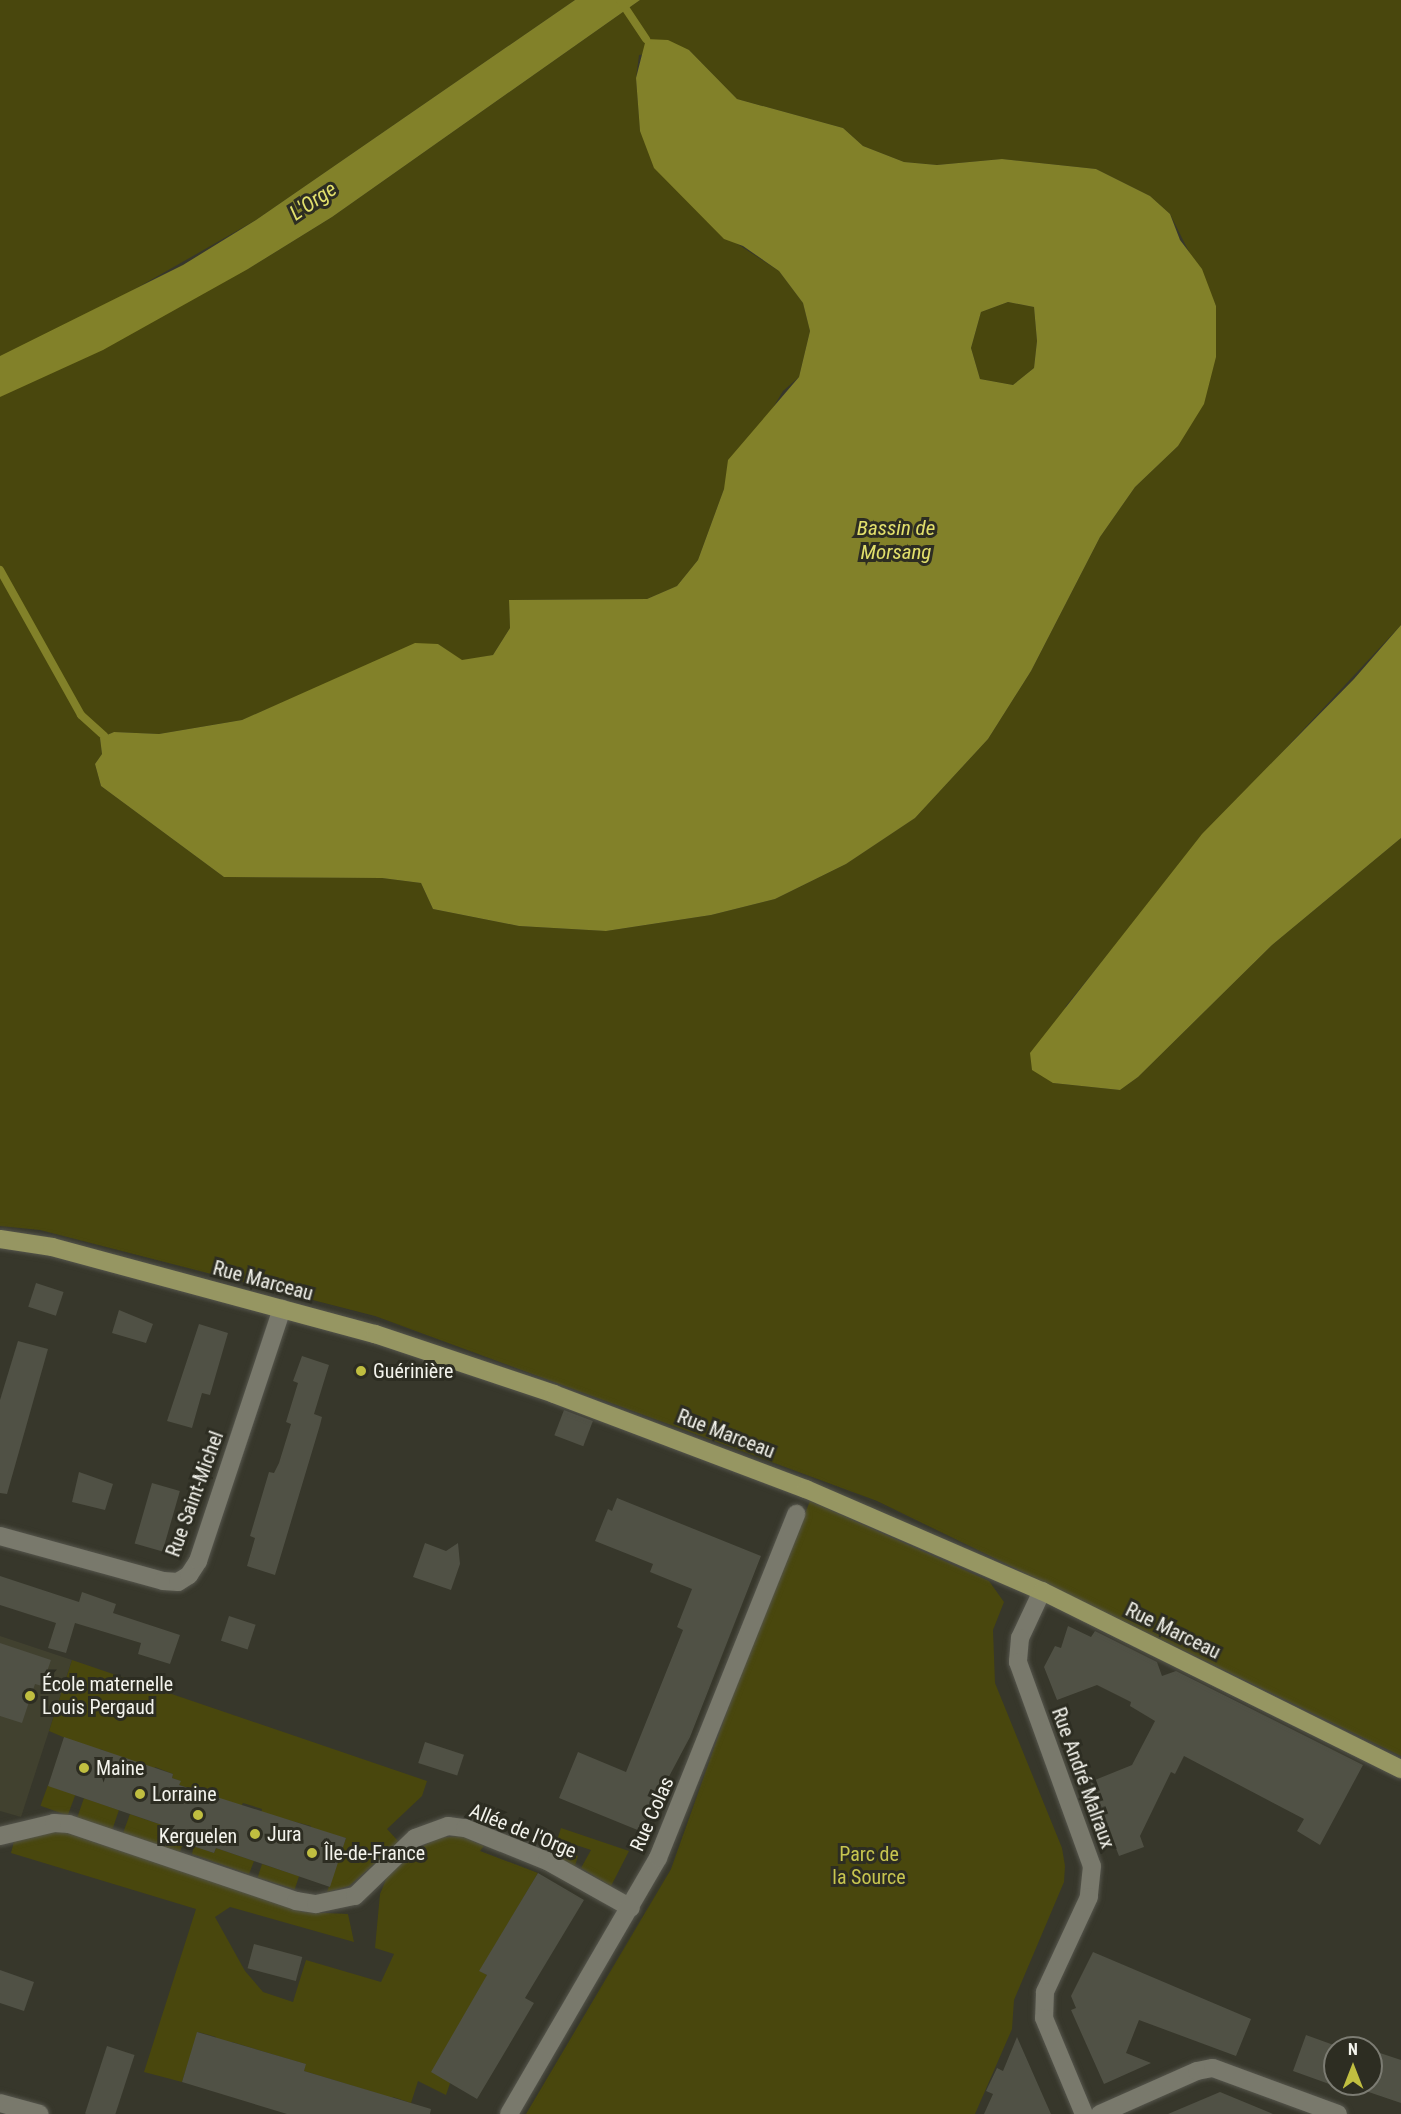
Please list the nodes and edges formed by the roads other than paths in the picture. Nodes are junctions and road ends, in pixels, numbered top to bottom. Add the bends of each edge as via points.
1 (0, 1239) edge
2 (282, 1309) junction
3 (796, 1514) dead end
4 (0, 1536) edge
5 (1042, 1592) junction
6 (1401, 1769) edge
7 (8, 1835) edge
8 (631, 1908) junction
9 (0, 2103) edge
10 (40, 2114) edge
11 (509, 2114) edge
12 (1084, 2114) edge
13 (1100, 2114) edge
14 (1338, 2114) edge

1 - 2 main road, Rue Marceau via 52,1247
2 - 4 street, Rue Saint-Michel via 198,1561 189,1575 178,1582 163,1581
2 - 5 main road, Rue Marceau via 375,1334 632,1423 806,1489
3 - 8 street, Rue Colas via 658,1858
5 - 6 main road, Rue Marceau
5 - 12 street, Rue André Malraux via 1020,1638 1018,1662 1092,1866 1089,1897 1045,1992 1044,2018
7 - 8 street, Allée de l'Orge via 54,1823 69,1824 316,1904 355,1896 415,1838 448,1826 465,1828 548,1860
8 - 11 street, Rue Colas
9 - 10 street
13 - 14 street via 1197,2071 1213,2068

